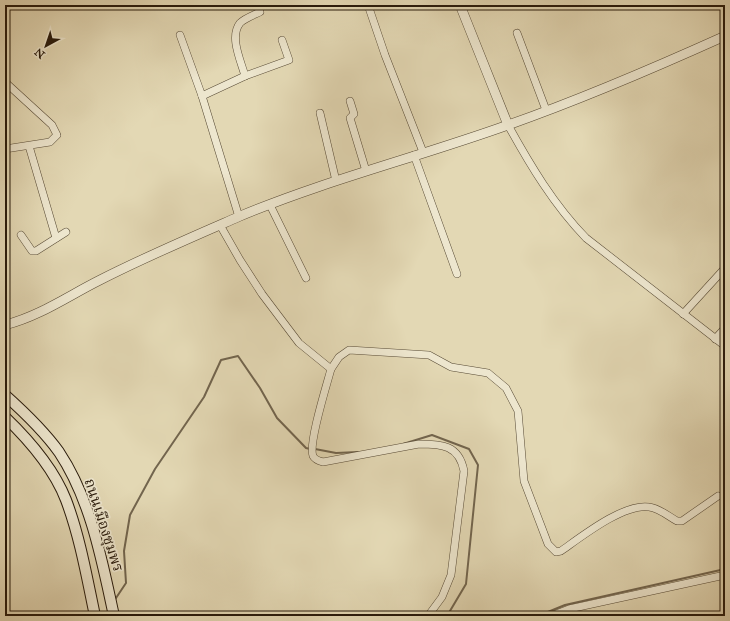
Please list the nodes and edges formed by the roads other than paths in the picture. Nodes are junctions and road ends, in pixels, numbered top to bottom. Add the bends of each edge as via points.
1 (368, 5) edge
2 (460, 5) edge
3 (260, 12) dead end
4 (516, 33) dead end
5 (180, 35) dead end
6 (725, 36) edge
7 (282, 40) dead end
8 (245, 76) junction
9 (5, 82) edge
10 (202, 96) junction
11 (350, 101) dead end
12 (546, 110) junction
13 (320, 113) dead end
14 (508, 125) junction
15 (29, 146) junction
16 (5, 149) edge
17 (418, 154) junction
18 (366, 171) junction
19 (336, 181) junction
20 (270, 205) junction
21 (239, 217) junction
22 (220, 225) junction
23 (66, 232) dead end
24 (20, 235) dead end
25 (56, 238) junction
26 (725, 268) edge
27 (457, 274) dead end
28 (306, 278) dead end
29 (683, 314) junction
30 (5, 325) edge
31 (725, 328) edge
32 (715, 339) junction
33 (725, 346) edge
34 (331, 369) junction
35 (5, 395) edge
36 (5, 417) edge
37 (718, 496) dead end
38 (725, 575) edge
39 (95, 616) edge
40 (114, 616) edge
41 (428, 616) edge
42 (551, 616) edge

1 - 17 street
2 - 14 street
3 - 8 street via 244,20 235,39
4 - 12 street
5 - 10 street
6 - 12 street via 626,80
7 - 8 street via 289,60
8 - 10 street
9 - 15 street via 56,129 55,139
10 - 21 street
11 - 18 street via 354,114 350,118
12 - 14 street
13 - 19 street
14 - 17 street
14 - 29 street via 541,180 572,224 602,252
15 - 16 street
15 - 25 street
17 - 18 street
17 - 27 street
18 - 19 street
19 - 20 street
20 - 21 street
20 - 28 street
21 - 22 street
22 - 30 street via 100,280 43,312
22 - 34 street via 240,260 299,343
23 - 25 street
24 - 25 street via 32,251
26 - 29 street
29 - 32 street
31 - 32 street
32 - 33 street
34 - 37 street via 339,357 349,350 429,355 452,367 480,371 496,378 506,388 518,411 524,481 548,544 556,552 624,512 650,507 677,521 682,521
34 - 41 street via 313,440 312,454 318,461 419,444 447,447 462,459 464,471 451,575 442,597
35 - 40 main road, ถนนเมืองชุมพร via 30,417 59,452 78,485 93,531
36 - 39 main road, ถนนเมืองชุมพร via 47,465 66,499
38 - 42 street via 569,609

